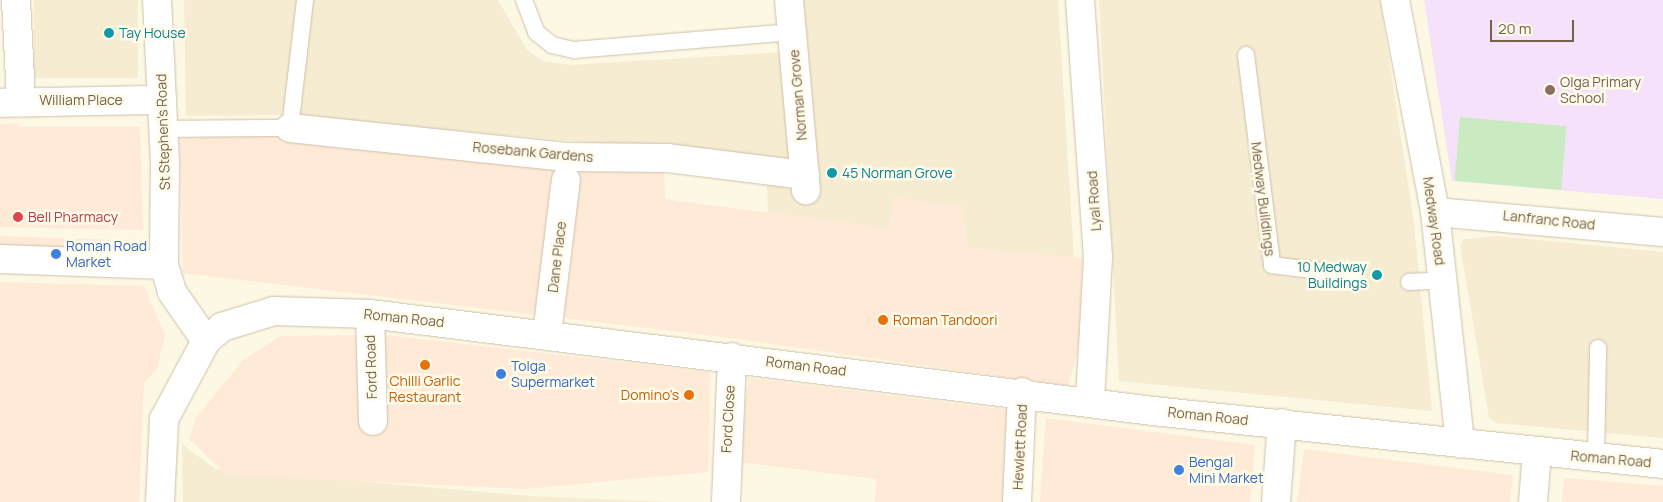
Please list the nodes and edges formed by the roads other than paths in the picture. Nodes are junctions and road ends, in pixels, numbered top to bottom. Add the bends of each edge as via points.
1 (16, 0) edge
2 (158, 0) edge
3 (305, 0) edge
4 (524, 0) edge
5 (789, 0) edge
6 (1080, 0) edge
7 (1395, 0) edge
8 (792, 32) junction
9 (1246, 55) dead end
10 (162, 100) junction
11 (11, 101) edge
12 (290, 128) junction
13 (164, 129) junction
14 (566, 180) dead end
15 (805, 183) joint
16 (1435, 212) junction
17 (1663, 232) edge
18 (0, 259) edge
19 (164, 264) junction
20 (1351, 275) dead end
21 (1442, 280) junction
22 (1409, 282) dead end
23 (370, 314) junction
24 (547, 334) junction
25 (206, 341) junction
26 (1598, 348) dead end
27 (732, 357) junction
28 (1022, 392) junction
29 (1090, 402) junction
30 (372, 421) dead end
31 (1282, 423) junction
32 (1460, 444) junction
33 (1537, 453) junction
34 (1596, 458) junction
35 (1663, 464) edge
36 (726, 491) edge
37 (160, 502) edge
38 (1017, 502) edge
39 (1276, 502) edge
40 (1533, 502) edge

1 - 11 street
2 - 10 street, St Stephen's Road
3 - 12 lane
4 - 8 lane via 536,32 552,44 574,50
5 - 8 street, Norman Grove
6 - 29 street, Lyal Road via 1098,257
7 - 16 street, Medway Road
8 - 15 street, Norman Grove
9 - 20 lane, Medway Buildings via 1272,265
10 - 11 street, William Place
10 - 13 street, St Stephen's Road
12 - 13 lane
12 - 15 street, Rosebank Gardens via 568,157 668,158
13 - 19 street, St Stephen's Road
14 - 24 street, Dane Place
16 - 17 street, Lanfranc Road
16 - 21 street, Medway Road
18 - 19 street
19 - 25 street via 172,292
21 - 22 lane
21 - 32 street, Medway Road
23 - 24 street, Roman Road
23 - 25 street, Roman Road via 274,311 222,327
23 - 30 street, Ford Road
24 - 27 street, Roman Road
25 - 37 street via 164,419
26 - 34 lane
27 - 28 street, Roman Road
27 - 36 street, Ford Close
28 - 29 street, Roman Road
28 - 38 street, Hewlett Road
29 - 31 street, Roman Road
31 - 32 street, Roman Road
31 - 39 street
32 - 33 street, Roman Road
33 - 34 street, Roman Road
33 - 40 street
34 - 35 street, Roman Road

